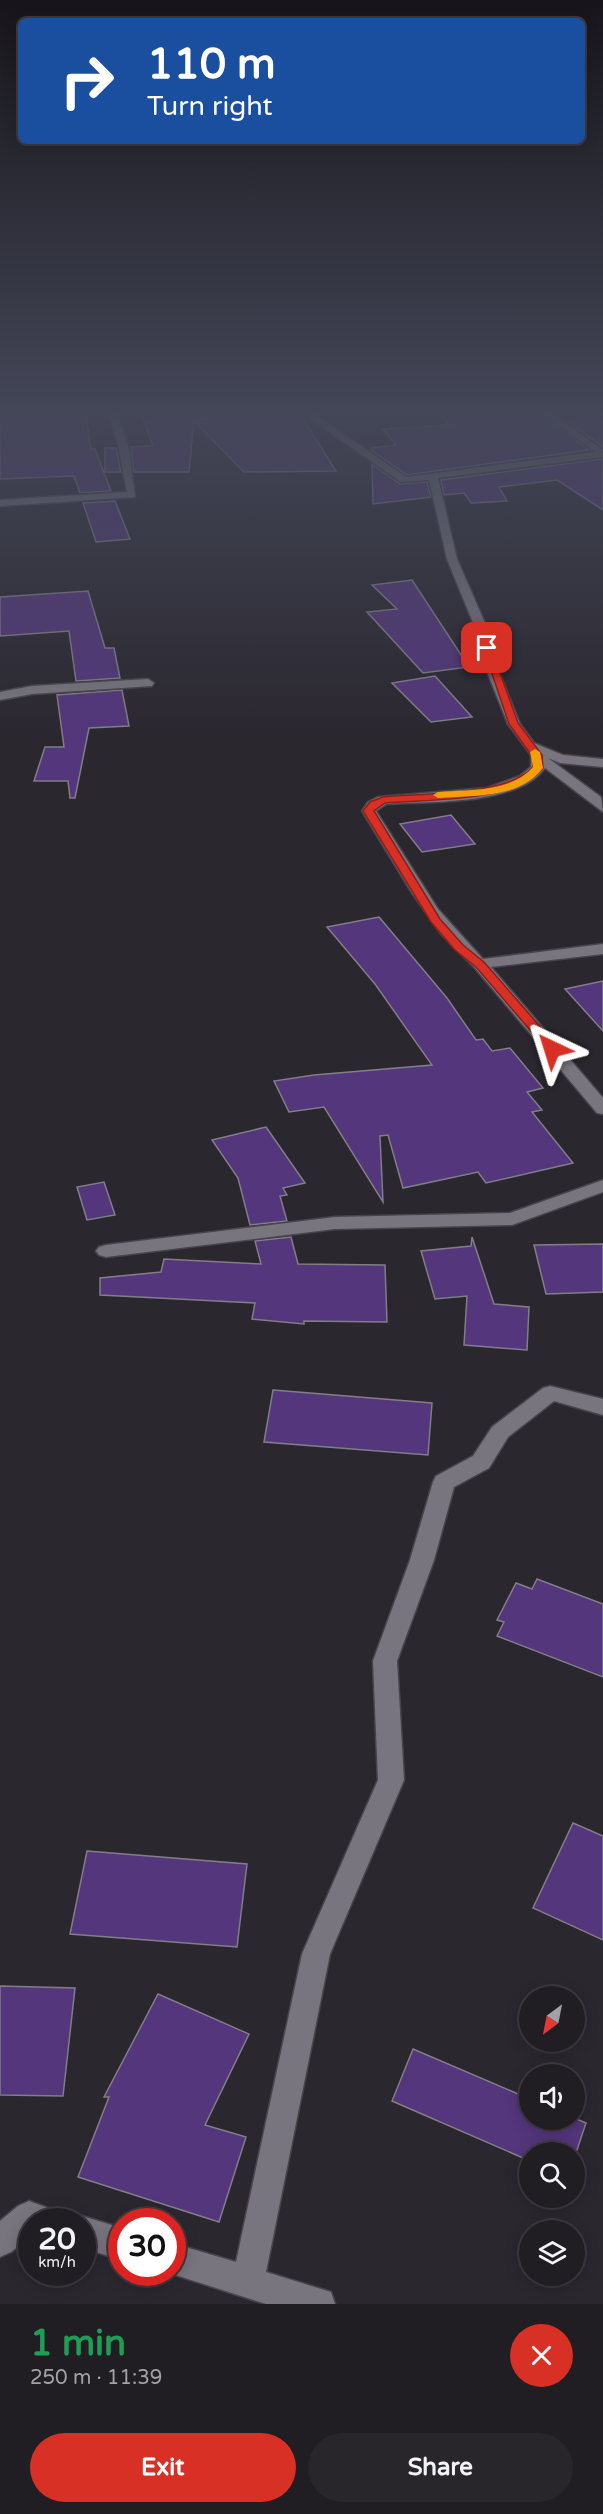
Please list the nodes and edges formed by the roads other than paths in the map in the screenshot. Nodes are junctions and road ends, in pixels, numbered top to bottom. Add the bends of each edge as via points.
1 (443, 520) edge
2 (148, 684) dead end
3 (0, 696) edge
4 (528, 741) junction
5 (537, 755) junction
6 (603, 763) edge
7 (603, 808) edge
8 (603, 949) edge
9 (480, 964) junction
10 (603, 1108) edge
11 (603, 1186) edge
12 (106, 1251) dead end
13 (603, 1407) edge
14 (18, 2226) edge
15 (0, 2241) edge
16 (186, 2263) edge
17 (248, 2281) junction
18 (319, 2304) edge

1 - 4 street via 452,559 482,630 491,667 514,724
2 - 3 street via 32,690
4 - 5 street
4 - 6 street via 560,759
5 - 7 street via 597,799
5 - 9 street via 538,768 529,778 501,790 383,800 369,811 435,920
8 - 9 street
9 - 10 street
11 - 12 street via 512,1219 335,1223
13 - 17 street via 550,1393 500,1432 481,1462 444,1482 422,1560 386,1660 391,1780 316,1954
14 - 15 street
16 - 17 street
17 - 18 street

